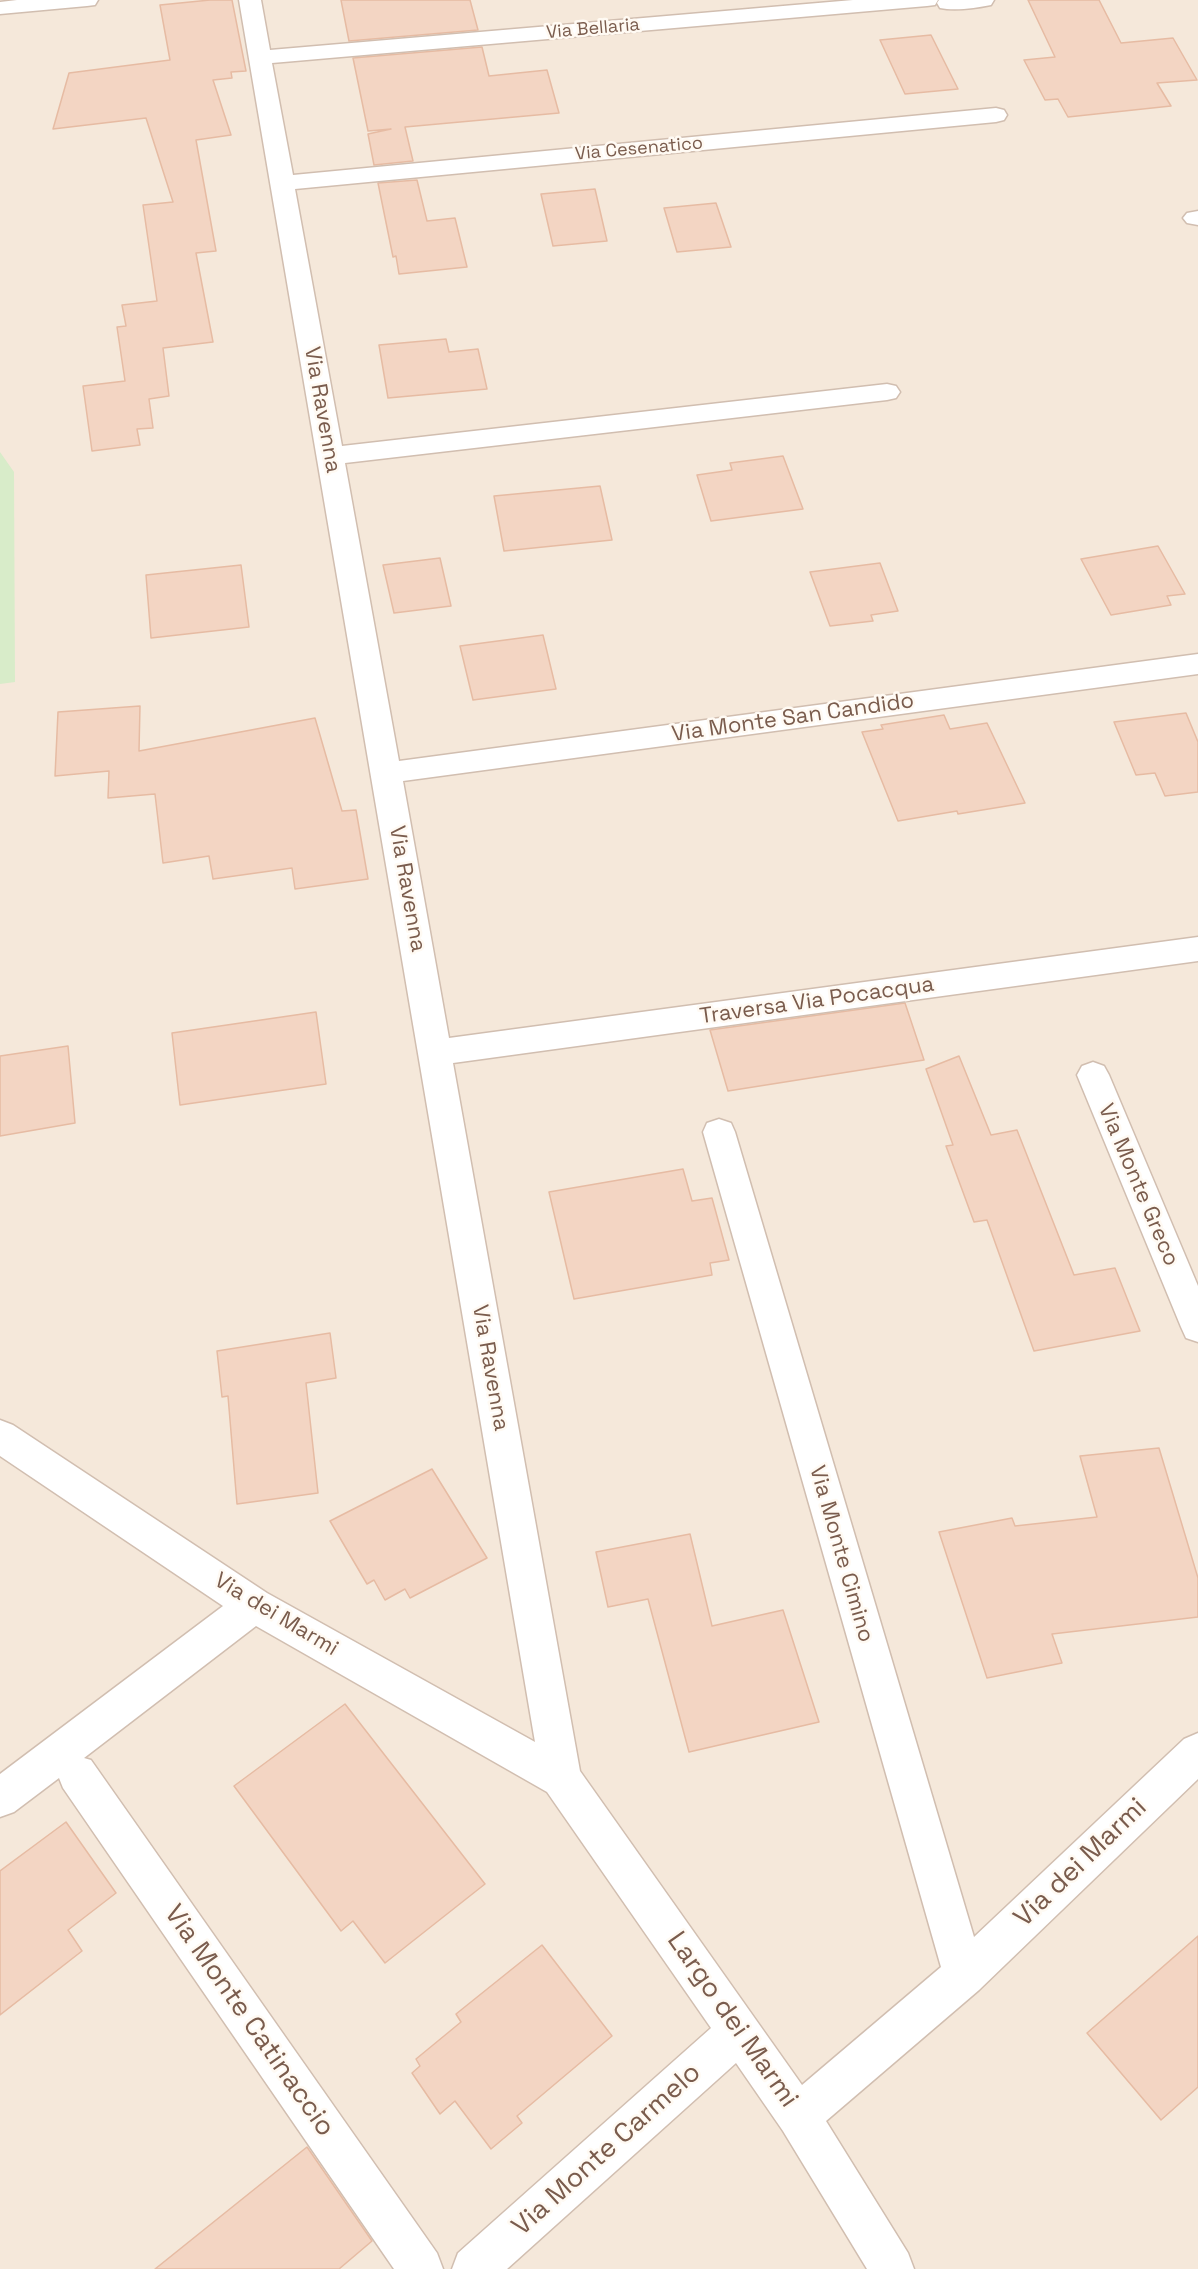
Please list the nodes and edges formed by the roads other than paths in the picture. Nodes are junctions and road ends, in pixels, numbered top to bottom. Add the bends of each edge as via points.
1 (87, 0) edge
2 (250, 0) edge
3 (983, 0) edge
4 (938, 2) edge
5 (0, 8) edge
6 (259, 58) junction
7 (996, 115) dead end
8 (282, 183) junction
9 (887, 392) dead end
10 (330, 456) junction
11 (1198, 664) edge
12 (387, 773) junction
13 (1198, 949) edge
14 (435, 1053) junction
15 (1093, 1075) dead end
16 (719, 1132) dead end
17 (1198, 1327) edge
18 (0, 1436) edge
19 (254, 1605) junction
20 (1198, 1752) edge
21 (77, 1774) dead end
22 (561, 1778) junction
23 (0, 1798) edge
24 (964, 1975) junction
25 (740, 2031) junction
26 (798, 2116) junction
27 (421, 2269) edge
28 (474, 2269) edge
29 (892, 2269) edge

1 - 5 street
2 - 6 street, Via Ravenna
3 - 4 street, Via Bellaria
4 - 6 street, Via Bellaria
6 - 8 street, Via Ravenna
7 - 8 street, Via Cesenatico
8 - 10 street, Via Ravenna
9 - 10 street
10 - 12 street, Via Ravenna
11 - 12 street, Via Monte San Candido
12 - 14 street, Via Ravenna
13 - 14 street, Traversa Via Pocacqua
14 - 22 street, Via Ravenna
15 - 17 street, Via Monte Greco
16 - 24 street, Via Monte Cimino
18 - 19 street, Via dei Marmi
19 - 22 street, Via dei Marmi
19 - 23 street
20 - 24 street, Via dei Marmi
21 - 27 street, Via Monte Catinaccio
22 - 25 street, Largo dei Marmi
24 - 26 street, Largo dei Marmi
25 - 26 street, Largo dei Marmi
25 - 28 street, Via Monte Carmelo
26 - 29 street

